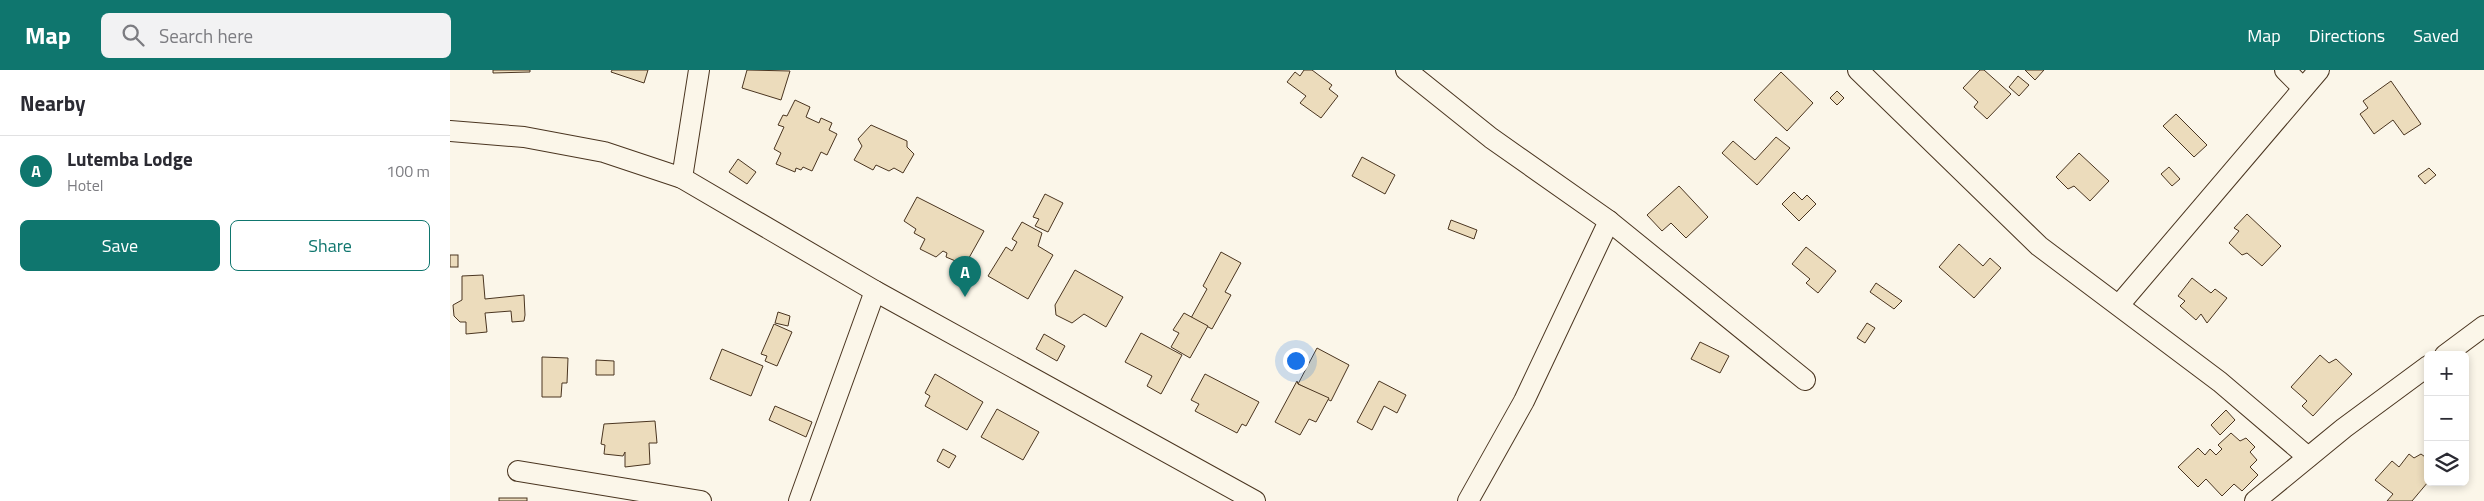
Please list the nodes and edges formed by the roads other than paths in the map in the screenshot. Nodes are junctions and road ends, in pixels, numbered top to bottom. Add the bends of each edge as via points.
1 (699, 70) edge
2 (1406, 70) edge
3 (1858, 70) edge
4 (2284, 70) edge
5 (2319, 70) edge
6 (2302, 88) junction
7 (450, 131) edge
8 (682, 178) junction
9 (1609, 221) junction
10 (875, 291) junction
11 (2119, 305) junction
12 (2482, 334) edge
13 (2452, 351) edge
14 (2424, 369) edge
15 (1805, 380) dead end
16 (2308, 457) junction
17 (518, 471) dead end
18 (701, 501) edge
19 (799, 501) edge
20 (1255, 501) edge
21 (1468, 501) edge
22 (2255, 501) edge

1 - 8 street
2 - 9 street via 1491,138
3 - 11 street via 2040,246
4 - 6 street
5 - 6 street
6 - 11 street
7 - 8 street via 524,137 604,152
8 - 10 street
9 - 15 street
9 - 21 street via 1524,401
10 - 19 street
10 - 20 street
11 - 16 street via 2220,382
12 - 13 street
14 - 16 street
16 - 22 street
17 - 18 street

